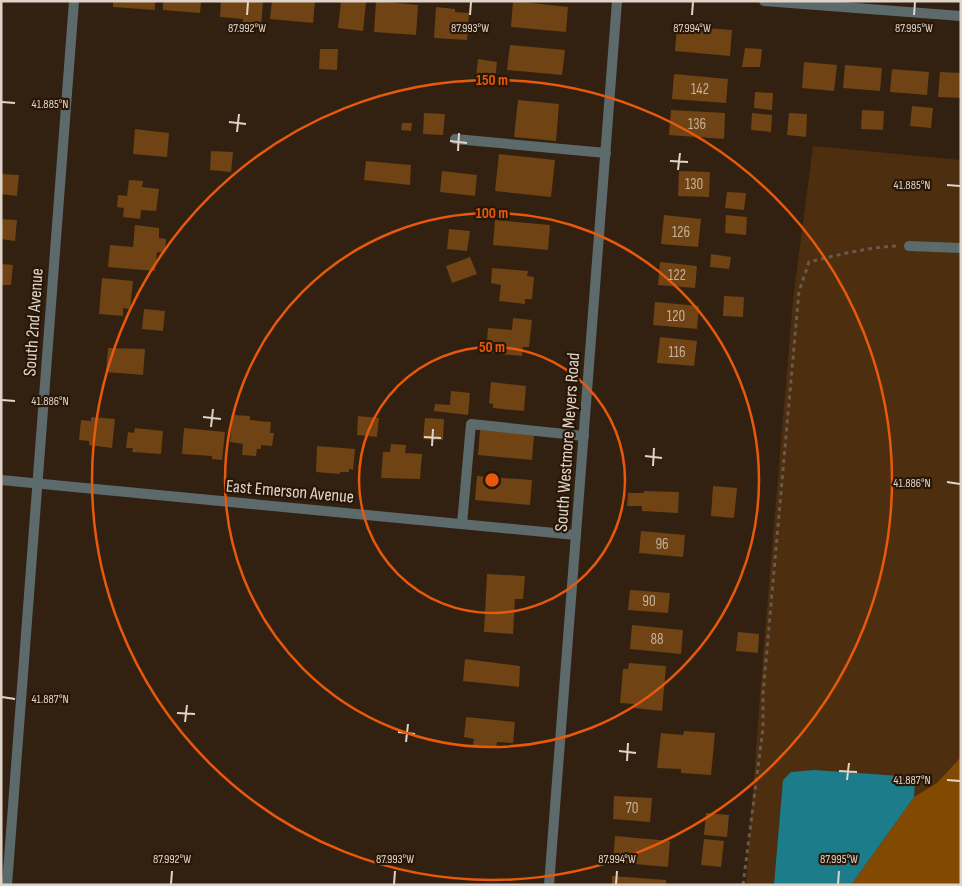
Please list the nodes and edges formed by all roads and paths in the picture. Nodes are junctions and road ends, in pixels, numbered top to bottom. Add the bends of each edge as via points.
1 (74, 1) edge
2 (617, 1) edge
3 (764, 1) edge
4 (961, 16) edge
5 (455, 139) dead end
6 (606, 153) junction
7 (910, 246) joint
8 (961, 248) edge
9 (584, 436) junction
10 (1, 480) edge
11 (37, 483) junction
12 (462, 524) junction
13 (576, 534) junction
14 (7, 885) edge
15 (549, 885) edge
16 (743, 885) edge

1 - 11 street, South 2nd Avenue
2 - 6 street, South Westmore Meyers Road
3 - 4 street
5 - 6 street
6 - 9 street, South Westmore Meyers Road
7 - 8 street
7 - 16 path via 882,247 810,262 798,291 763,728
9 - 12 street via 471,424
9 - 13 street, South Westmore Meyers Road
10 - 11 street, East Emerson Avenue
11 - 12 street, East Emerson Avenue
11 - 14 street, South 2nd Avenue
12 - 13 street, East Emerson Avenue
13 - 15 street, South Westmore Meyers Road

